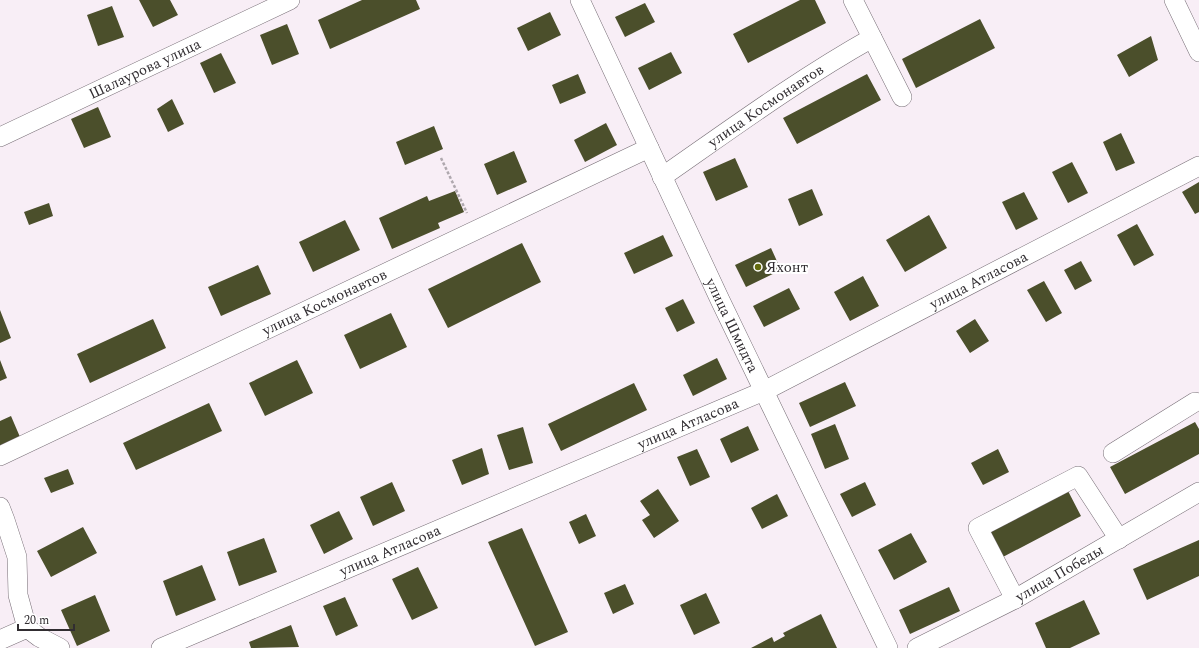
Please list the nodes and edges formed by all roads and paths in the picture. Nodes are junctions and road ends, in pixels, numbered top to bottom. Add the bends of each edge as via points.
1 (290, 0) edge
2 (580, 0) edge
3 (853, 0) edge
4 (1174, 0) edge
5 (872, 38) junction
6 (1199, 52) edge
7 (902, 97) dead end
8 (0, 137) edge
9 (649, 148) junction
10 (441, 158) dead end
11 (1199, 166) edge
12 (662, 177) junction
13 (475, 230) junction
14 (764, 391) junction
15 (1198, 404) edge
16 (1113, 453) dead end
17 (0, 456) edge
18 (1199, 492) edge
19 (0, 507) edge
20 (1119, 539) junction
21 (1015, 599) junction
22 (27, 628) junction
23 (0, 640) edge
24 (60, 648) edge
25 (161, 648) edge
26 (888, 648) edge
27 (917, 648) edge

1 - 8 street, Шалаурова улица
2 - 9 street, улица Шмидта
3 - 5 street
4 - 6 street
5 - 7 street
5 - 12 street, улица Космонавтов via 770,102
9 - 12 street, улица Шмидта
9 - 13 street, улица Космонавтов
10 - 13 path
11 - 14 street, улица Атласова
12 - 14 street, улица Шмидта
13 - 17 street, улица Космонавтов
14 - 25 street, улица Атласова
14 - 26 street, улица Шмидта
15 - 16 street
18 - 20 street, улица Победы
19 - 22 street via 17,557 18,595
20 - 21 street, улица Победы
20 - 21 street via 1078,476 978,528
21 - 27 street, улица Победы
22 - 23 street
22 - 24 street

